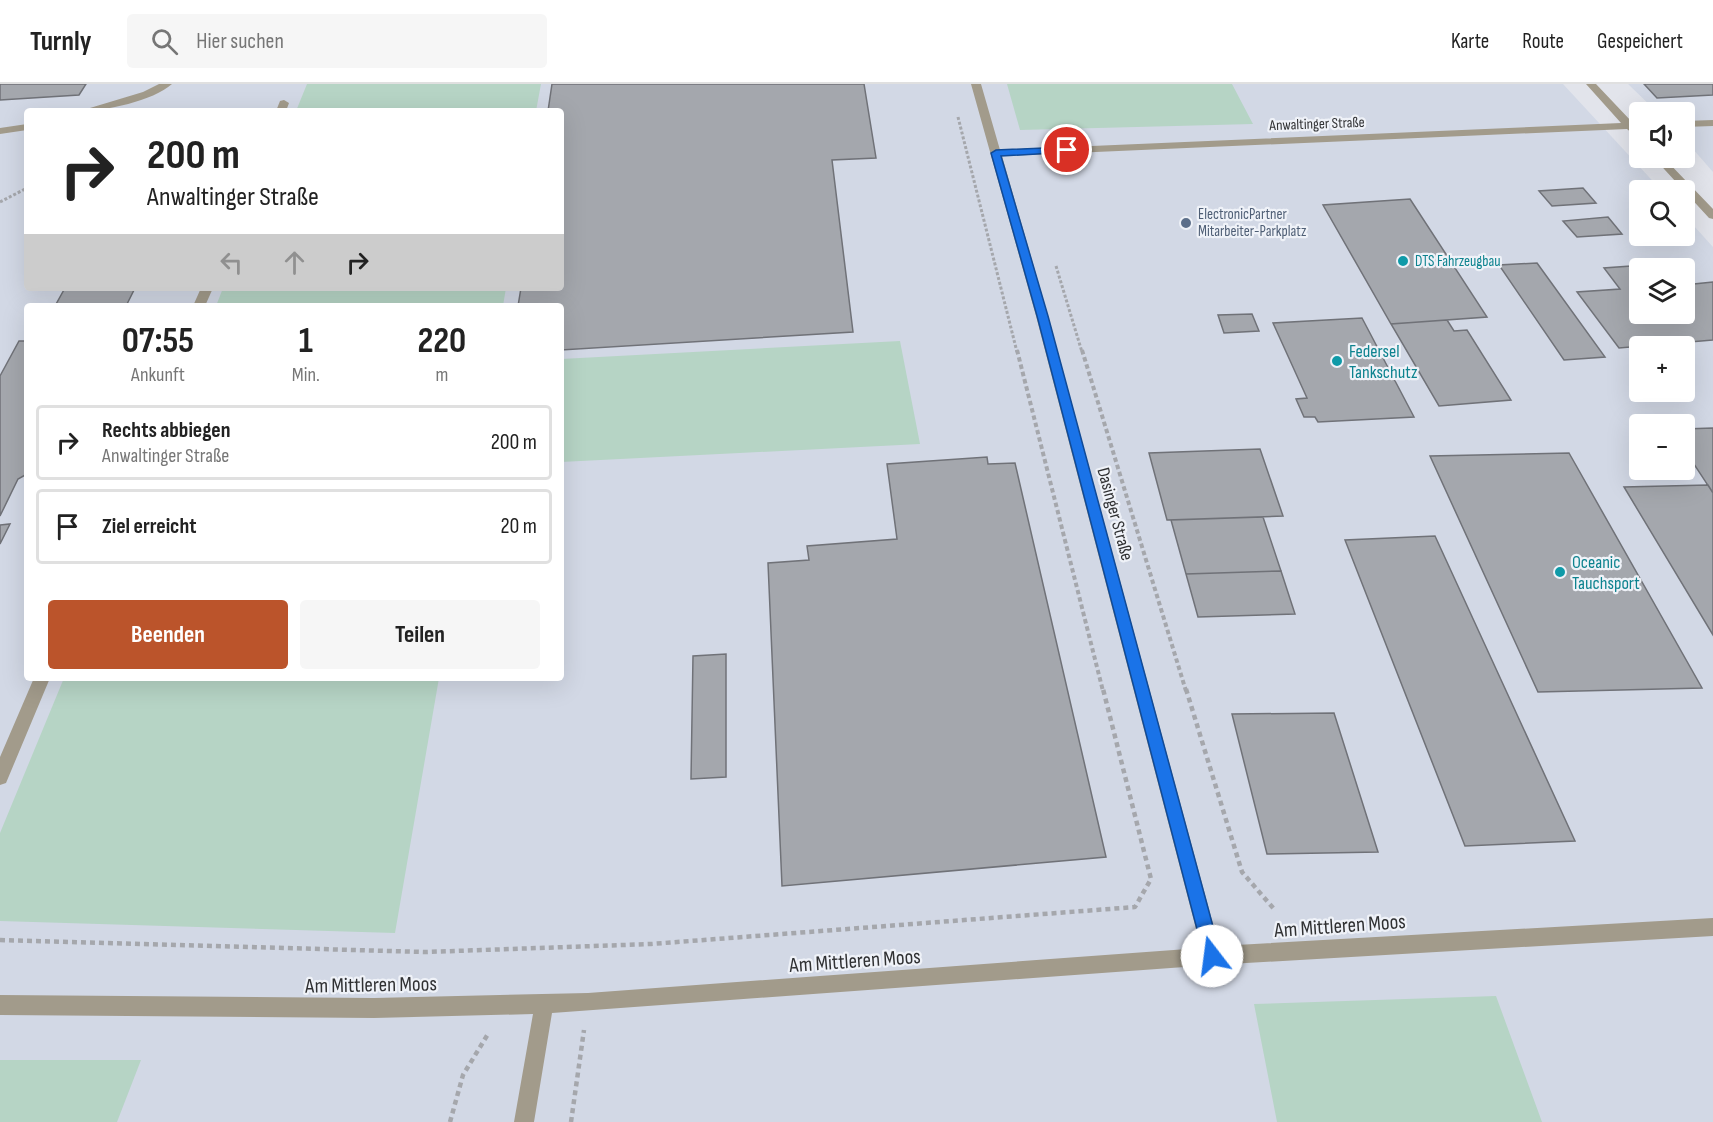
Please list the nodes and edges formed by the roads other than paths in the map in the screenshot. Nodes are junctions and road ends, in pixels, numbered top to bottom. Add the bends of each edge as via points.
1 (167, 84) edge
2 (976, 84) edge
3 (1592, 84) edge
4 (96, 108) edge
5 (1629, 121) edge
6 (1713, 123) edge
7 (1695, 124) edge
8 (1629, 126) edge
9 (24, 127) edge
10 (0, 131) edge
11 (996, 153) junction
12 (1668, 168) edge
13 (1713, 216) edge
14 (41, 681) edge
15 (0, 777) edge
16 (1713, 927) edge
17 (1212, 956) junction
18 (544, 1003) junction
19 (0, 1005) edge
20 (524, 1122) edge

1 - 4 street via 147,94
2 - 11 street, Dasinger Straße
3 - 5 street
6 - 7 street
8 - 11 street, Anwaltinger Straße
9 - 10 street
11 - 17 street, Dasinger Straße
12 - 13 street
14 - 15 street
16 - 17 street, Am Mittleren Moos
17 - 18 street, Am Mittleren Moos
18 - 19 street, Am Mittleren Moos via 374,1008
18 - 20 street

